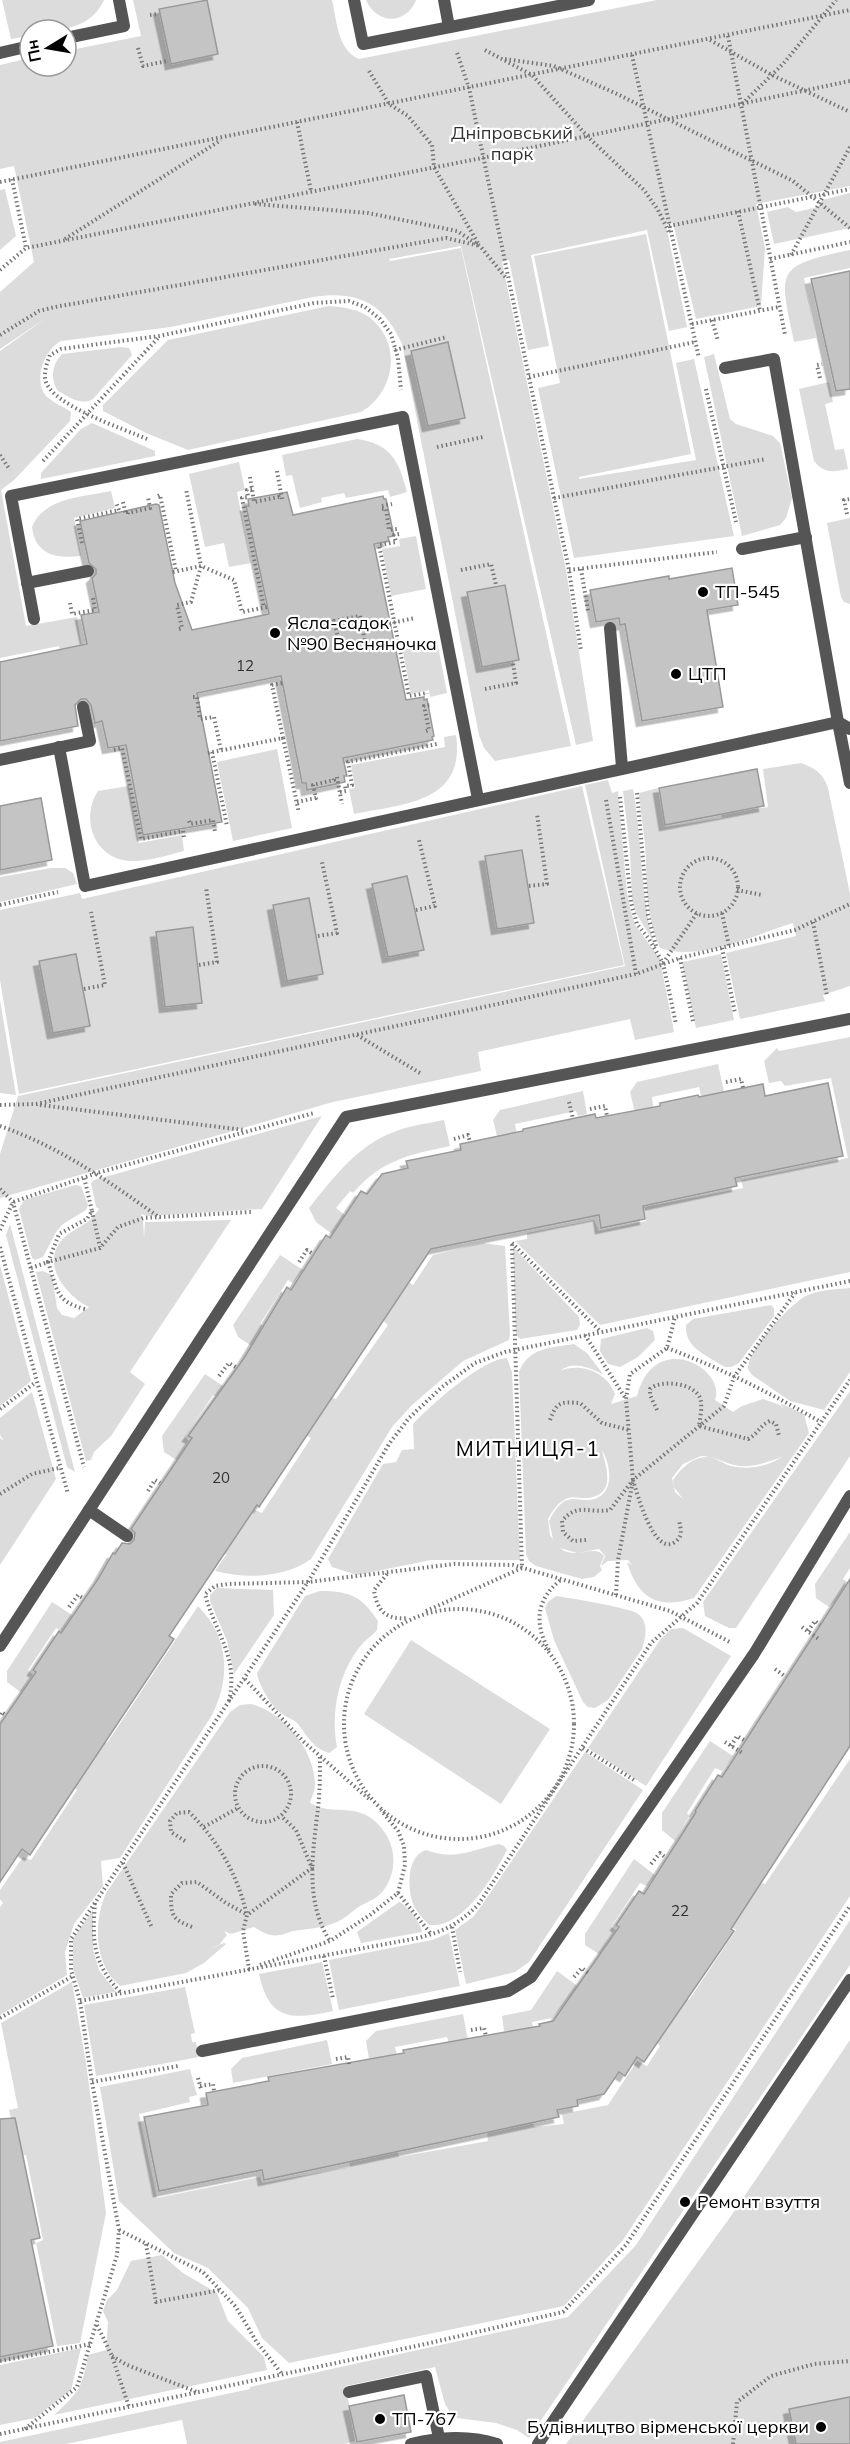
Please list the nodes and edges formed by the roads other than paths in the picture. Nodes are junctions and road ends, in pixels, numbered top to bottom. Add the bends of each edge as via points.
1 (119, 0) edge
2 (354, 0) edge
3 (444, 0) edge
4 (589, 0) edge
5 (449, 27) junction
6 (78, 36) edge
7 (18, 49) edge
8 (0, 53) edge
9 (725, 368) dead end
10 (806, 537) junction
11 (742, 549) road end
12 (88, 571) road end
13 (27, 583) junction
14 (34, 619) dead end
15 (610, 628) dead end
16 (83, 707) dead end
17 (838, 722) junction
18 (850, 729) edge
19 (59, 747) junction
20 (0, 760) edge
21 (624, 767) junction
22 (850, 783) edge
23 (478, 799) junction
24 (850, 1019) edge
25 (850, 1496) edge
26 (89, 1510) junction
27 (127, 1536) dead end
28 (0, 1646) edge
29 (850, 1980) edge
30 (202, 2051) dead end
31 (349, 2392) dead end
32 (440, 2438) junction
33 (411, 2444) edge
34 (498, 2444) edge
35 (538, 2444) edge

1 - 6 lane via 124,26
2 - 5 lane via 363,44
3 - 5 lane
4 - 5 lane
7 - 8 lane
9 - 10 lane via 774,359
10 - 11 lane
10 - 17 lane
12 - 13 lane
13 - 14 lane
13 - 23 lane via 10,496 404,417
15 - 21 lane
16 - 19 lane via 90,741
17 - 18 lane
17 - 21 lane
17 - 22 lane
19 - 20 lane
19 - 23 lane via 86,886
21 - 23 lane
24 - 26 lane via 346,1117
25 - 30 lane via 754,1654 531,1977 508,1991
26 - 27 lane
26 - 28 lane
29 - 35 lane
31 - 32 lane via 426,2376
32 - 33 lane
32 - 34 lane via 470,2437

